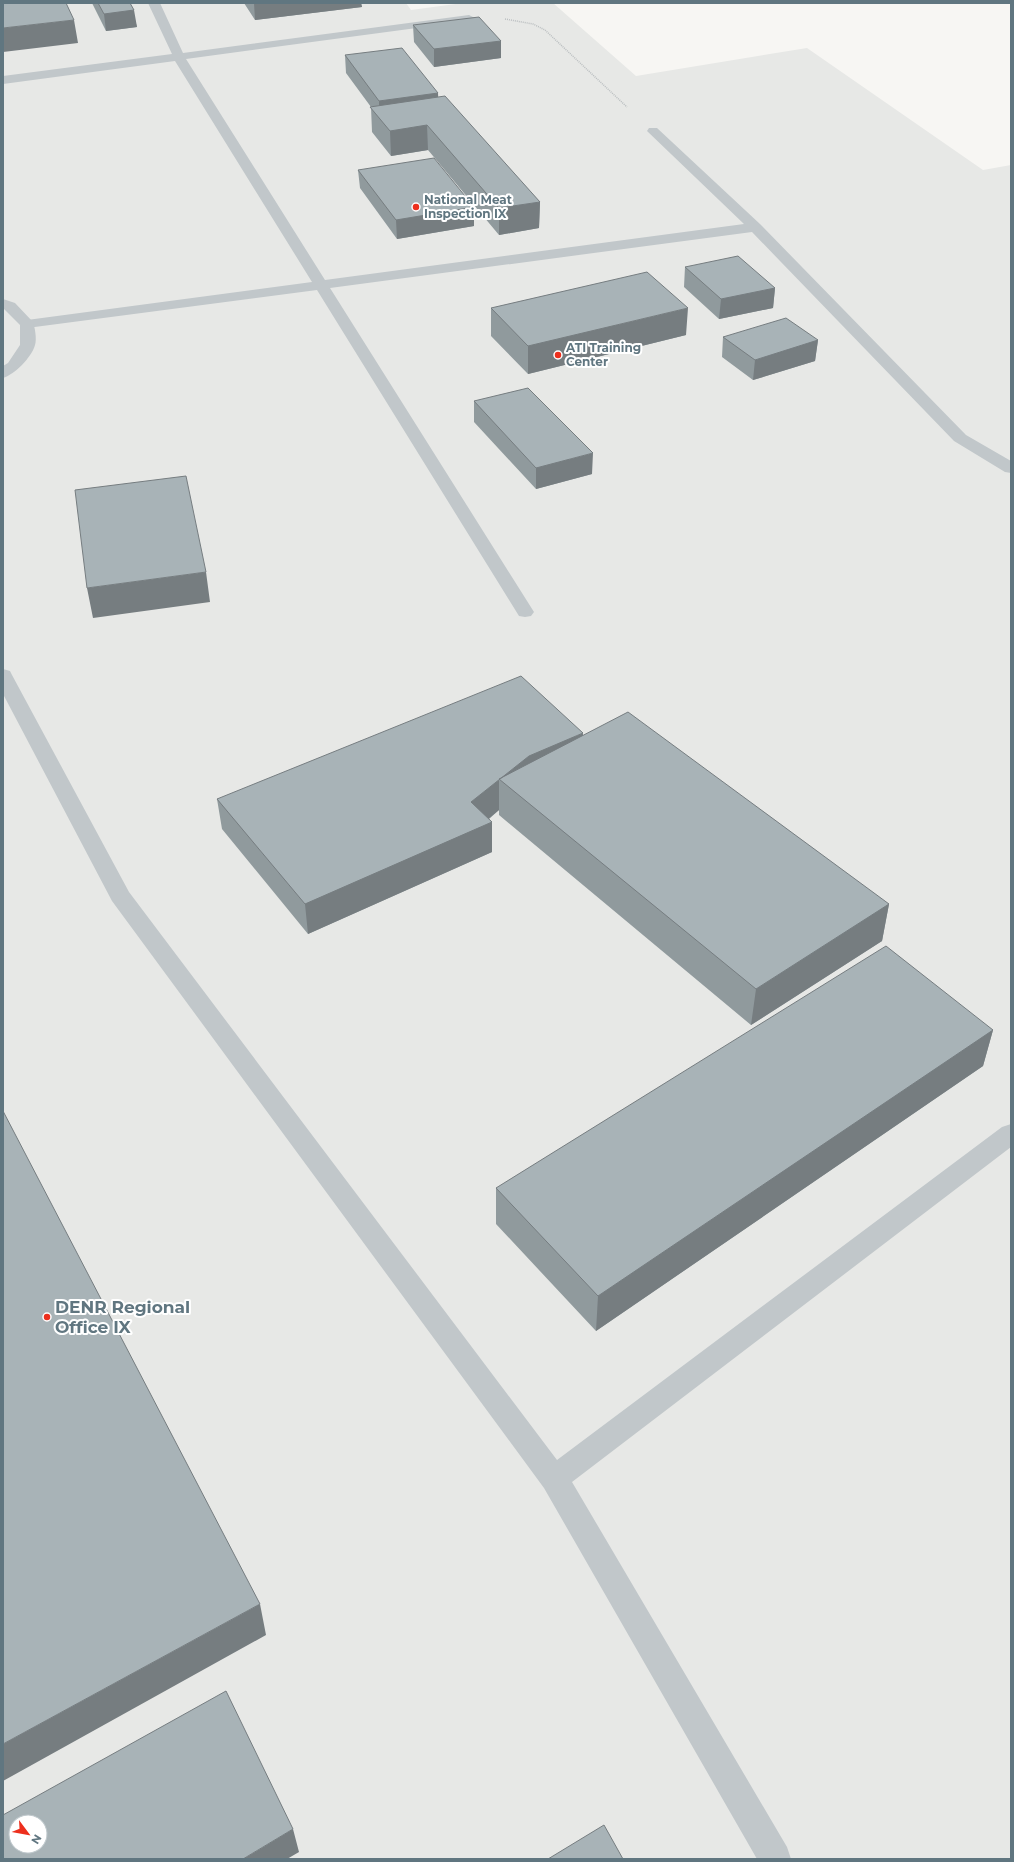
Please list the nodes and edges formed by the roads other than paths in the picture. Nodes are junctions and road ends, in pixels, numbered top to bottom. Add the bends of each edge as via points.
1 (154, 3) edge
2 (469, 18) edge
3 (179, 57) junction
4 (3, 80) edge
5 (653, 131) road end
6 (755, 227) junction
7 (320, 285) junction
8 (3, 303) edge
9 (27, 324) junction
10 (3, 373) edge
11 (1011, 468) edge
12 (525, 612) dead end
13 (3, 675) edge
14 (1011, 1134) edge
15 (554, 1479) junction
16 (775, 1859) edge

1 - 3 street
2 - 3 street
3 - 4 street
3 - 7 street
5 - 6 street
6 - 7 street
6 - 11 street via 960,438
7 - 9 street
7 - 12 street
8 - 9 street via 10,306
9 - 10 street via 28,345 13,366
13 - 15 street via 120,896
14 - 15 street
15 - 16 street

